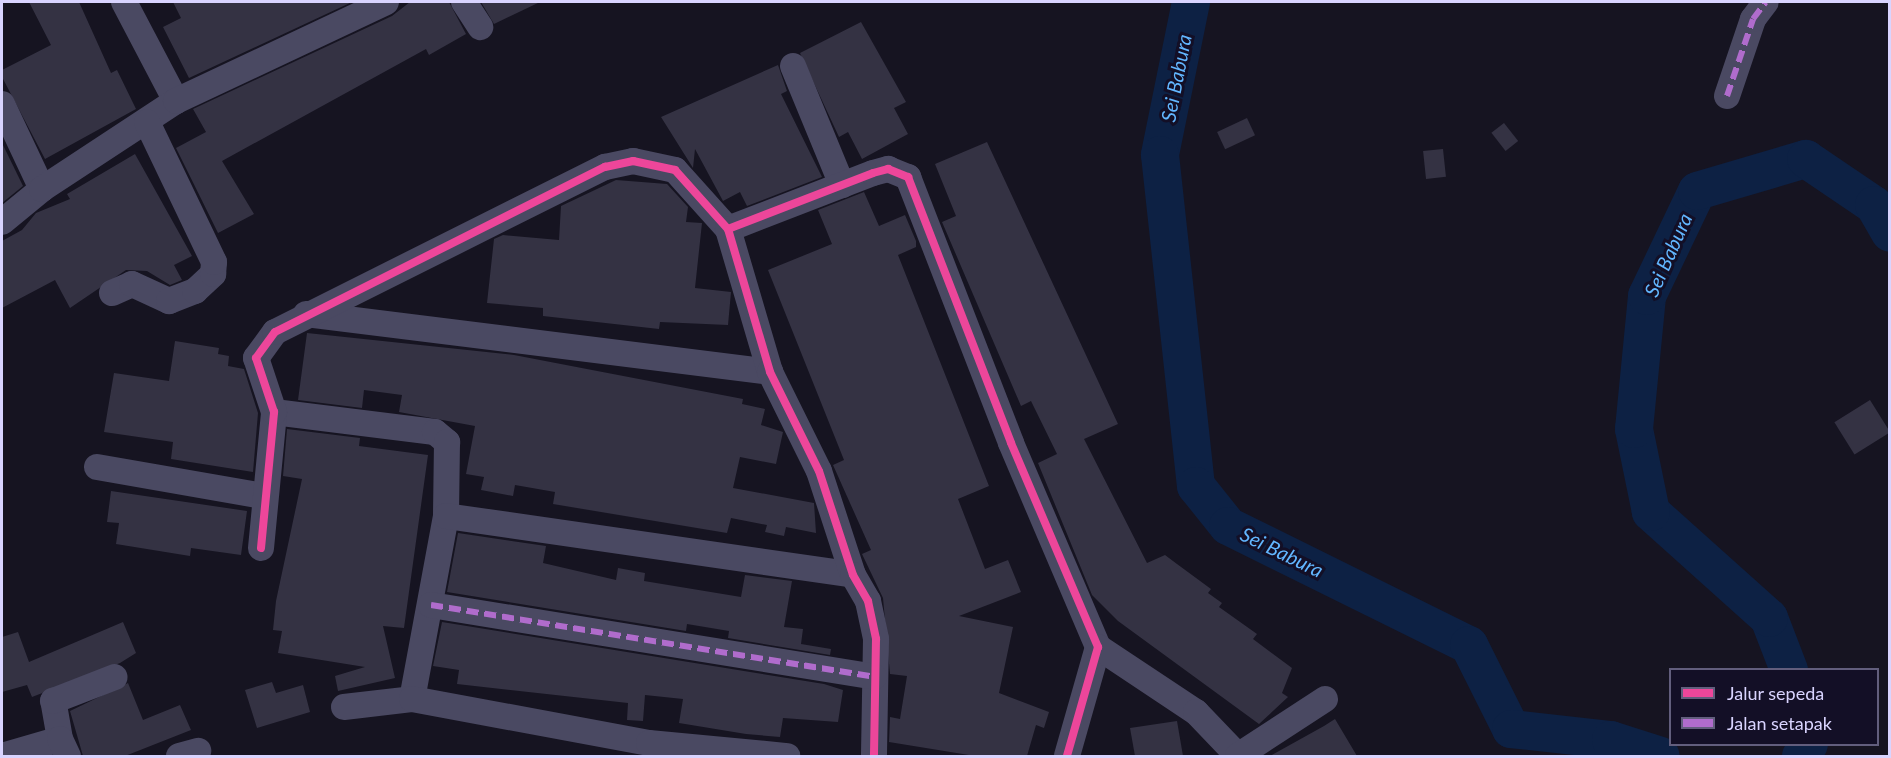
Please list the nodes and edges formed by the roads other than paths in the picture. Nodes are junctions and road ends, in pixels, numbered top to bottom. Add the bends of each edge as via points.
1 (124, 2) edge
2 (386, 2) edge
3 (464, 2) edge
4 (1766, 2) edge
5 (480, 27) dead end
6 (793, 66) dead end
7 (1727, 96) dead end
8 (176, 101) junction
9 (2, 104) edge
10 (147, 122) junction
11 (842, 185) junction
12 (42, 189) junction
13 (2, 222) edge
14 (728, 229) junction
15 (112, 293) dead end
16 (306, 314) junction
17 (770, 372) junction
18 (274, 412) junction
19 (97, 467) dead end
20 (264, 495) junction
21 (446, 516) junction
22 (261, 548) dead end
23 (853, 575) junction
24 (431, 605) junction
25 (1098, 647) junction
26 (116, 677) dead end
27 (874, 677) junction
28 (412, 699) junction
29 (1325, 699) dead end
30 (344, 707) dead end
31 (64, 747) edge
32 (2, 756) edge
33 (787, 756) edge
34 (874, 756) edge
35 (1067, 756) edge
36 (1238, 756) edge

1 - 8 street
2 - 8 street
3 - 5 street
4 - 7 street via 1748,29
6 - 11 street
8 - 10 street
9 - 12 street
10 - 12 street
10 - 15 street via 214,262 213,273 195,291 169,301 132,284
11 - 14 street
11 - 25 street via 888,169 911,183 1011,442
12 - 13 street
14 - 16 street via 675,170 633,161 605,167
14 - 17 street
16 - 17 street
16 - 18 street via 275,332 257,352
17 - 23 street via 819,471
18 - 20 street
18 - 21 street via 441,435 450,450
19 - 20 street
20 - 22 street
21 - 23 street
21 - 24 street
23 - 27 street via 868,601 876,639
24 - 27 street
24 - 28 street
25 - 35 street
25 - 36 street via 1196,712
26 - 31 street via 53,701
27 - 34 street
28 - 30 street
28 - 33 street via 649,743
29 - 36 street
31 - 32 street

